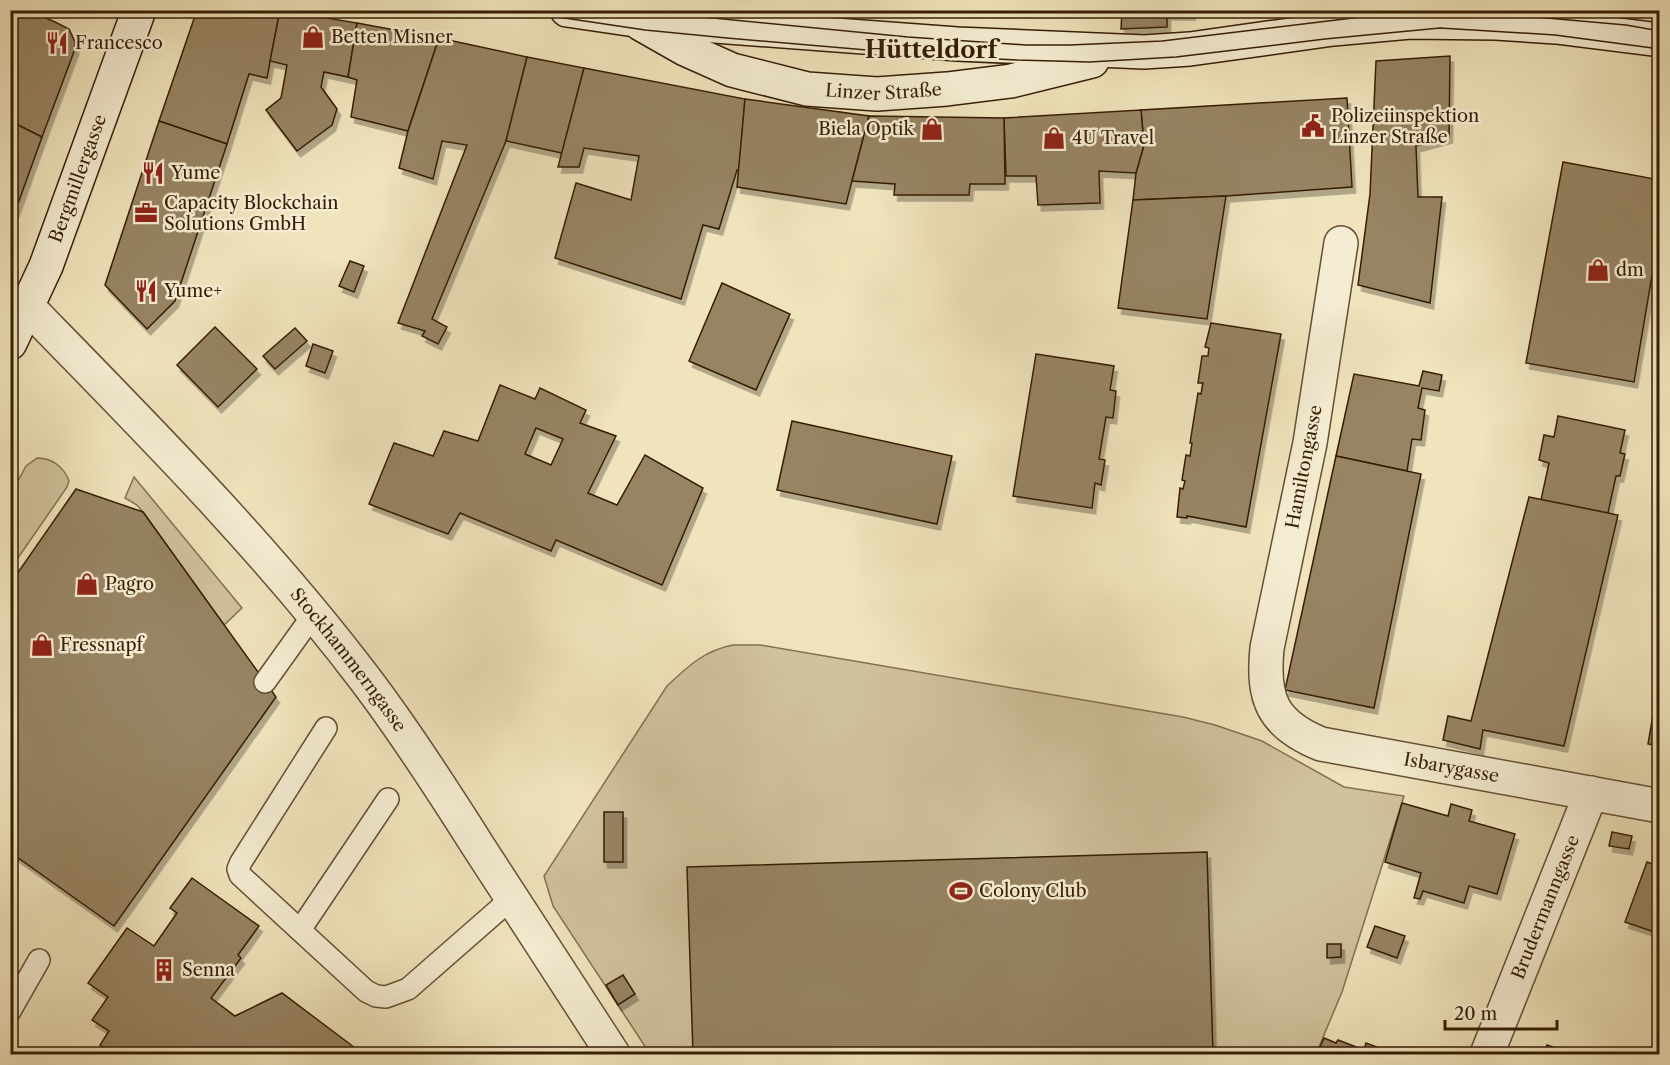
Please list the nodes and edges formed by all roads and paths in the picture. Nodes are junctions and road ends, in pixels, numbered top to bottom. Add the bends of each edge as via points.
1 (139, 10) edge
2 (567, 10) edge
3 (682, 17) edge
4 (635, 20) junction
5 (1659, 40) edge
6 (1144, 52) junction
7 (1341, 243) dead end
8 (28, 307) junction
9 (10, 343) edge
10 (313, 615) junction
11 (265, 682) dead end
12 (1267, 690) joint
13 (326, 728) dead end
14 (1591, 793) junction
15 (388, 799) dead end
16 (1659, 806) edge
17 (512, 898) junction
18 (300, 930) junction
19 (39, 960) dead end
20 (10, 1011) edge
21 (613, 1054) edge
22 (1487, 1054) edge

1 - 8 street, Bergmillergasse via 79,180
2 - 4 street, Linzer Straße
3 - 4 street, Linzer Straße
3 - 6 street, Linzer Straße via 968,44
4 - 6 street, Linzer Straße via 732,70 807,89 877,94 1011,81
5 - 6 street, Linzer Straße via 1556,27 1410,22
7 - 12 street, Hamiltongasse via 1310,443 1267,648
8 - 9 street, Bergmillergasse
8 - 10 street, Stockhammerngasse via 202,488
10 - 11 lane
10 - 17 street, Stockhammerngasse via 402,730
12 - 14 street, Isbarygasse via 1274,709 1287,726 1321,744
13 - 18 lane via 238,869
14 - 16 street, Isbarygasse
14 - 22 street, Brudermanngasse
15 - 18 lane
17 - 18 lane via 408,989 386,997 366,991
17 - 21 street, Stockhammerngasse
19 - 20 lane

